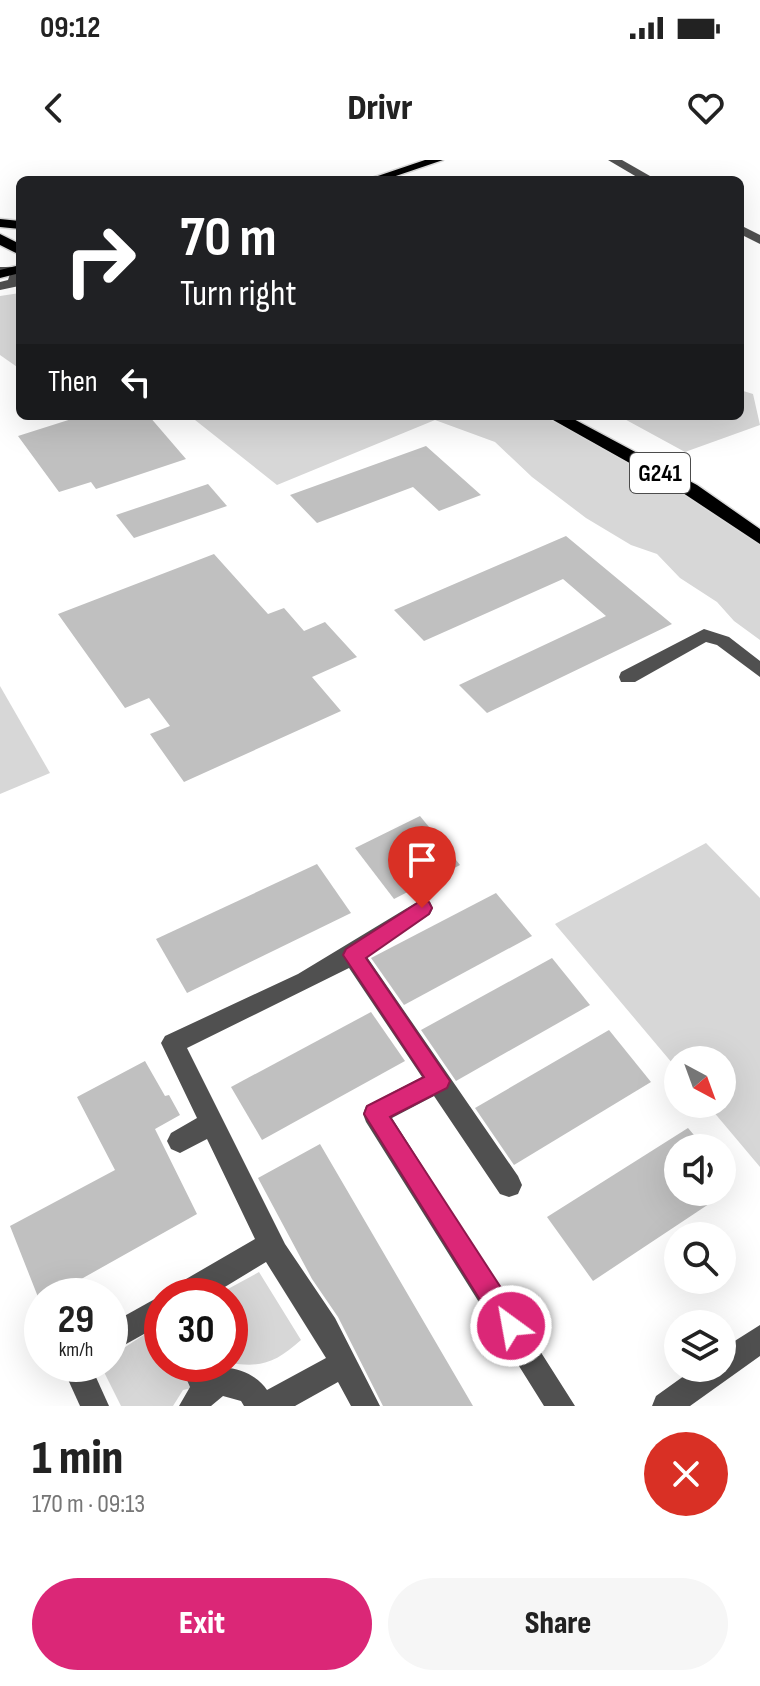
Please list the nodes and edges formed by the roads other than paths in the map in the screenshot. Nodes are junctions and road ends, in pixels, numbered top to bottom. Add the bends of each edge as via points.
1 (437, 160) edge
2 (614, 160) edge
3 (385, 176) edge
4 (644, 176) edge
5 (744, 226) edge
6 (760, 240) edge
7 (562, 420) edge
8 (587, 420) edge
9 (760, 521) edge
10 (760, 538) edge
11 (760, 671) edge
12 (628, 677) dead end
13 (422, 908) dead end
14 (353, 955) junction
15 (439, 1081) junction
16 (213, 1122) junction
17 (180, 1141) dead end
18 (509, 1185) dead end
19 (271, 1244) junction
20 (214, 1278) edge
21 (760, 1339) edge
22 (736, 1356) edge
23 (344, 1363) junction
24 (84, 1382) edge
25 (700, 1382) edge
26 (198, 1386) edge
27 (95, 1406) edge
28 (261, 1406) edge
29 (267, 1406) edge
30 (366, 1406) edge
31 (561, 1406) edge
32 (666, 1406) edge

1 - 3 main road
2 - 4 street
5 - 6 street
7 - 10 highway, G241 via 690,489
8 - 9 highway, G241 via 702,482
11 - 12 street via 723,641 704,635
13 - 14 street
14 - 15 street
14 - 16 street via 173,1043
15 - 18 street
15 - 31 street via 375,1114
16 - 17 street
16 - 19 street
19 - 20 street
19 - 23 street
21 - 22 street
23 - 29 street
23 - 30 street
24 - 27 street
25 - 32 street
26 - 28 street via 221,1381 250,1389

